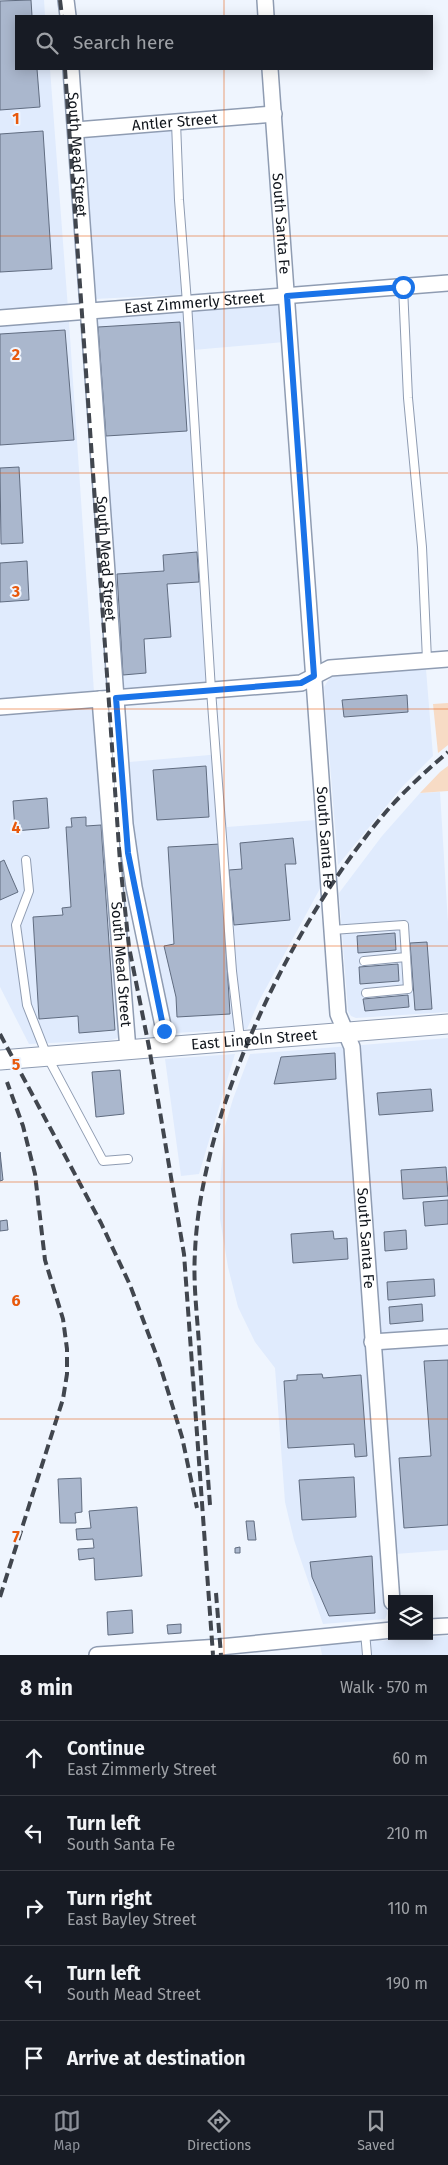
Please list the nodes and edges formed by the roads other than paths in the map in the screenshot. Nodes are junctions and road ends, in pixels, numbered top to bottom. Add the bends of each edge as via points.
1 (66, 0) edge
2 (265, 0) edge
3 (68, 15) edge
4 (266, 15) edge
5 (72, 70) edge
6 (270, 70) edge
7 (274, 114) junction
8 (176, 122) junction
9 (76, 130) junction
10 (448, 283) edge
11 (403, 287) junction
12 (287, 296) junction
13 (187, 303) junction
14 (88, 310) junction
15 (0, 318) edge
16 (448, 658) edge
17 (427, 660) junction
18 (314, 676) junction
19 (211, 690) junction
20 (116, 698) junction
21 (100, 699) junction
22 (0, 707) edge
23 (26, 860) dead end
24 (332, 930) junction
25 (406, 957) junction
26 (364, 961) dead end
27 (366, 993) dead end
28 (448, 1024) edge
29 (346, 1032) junction
30 (240, 1039) junction
31 (167, 1045) junction
32 (128, 1050) junction
33 (46, 1056) junction
34 (0, 1060) edge
35 (128, 1159) dead end
36 (448, 1337) edge
37 (372, 1342) junction
38 (391, 1595) edge
39 (448, 1626) edge
40 (433, 1627) edge
41 (388, 1630) edge
42 (365, 1632) junction
43 (159, 1653) edge
44 (97, 1655) edge
45 (367, 1655) edge

1 - 3 street
2 - 4 street
5 - 9 street, South Mead Street
6 - 7 street, South Santa Fe
7 - 8 street, Antler Street
7 - 12 street, South Santa Fe
8 - 9 street, Antler Street
8 - 13 lane
9 - 14 street, South Mead Street
10 - 11 street, East Zimmerly Street
11 - 12 street, East Zimmerly Street
11 - 17 lane
12 - 13 street, East Zimmerly Street
12 - 18 street, South Santa Fe
13 - 14 street, East Zimmerly Street
13 - 19 lane
14 - 15 street, East Zimmerly Street
14 - 20 street, South Mead Street
16 - 17 street
17 - 18 street via 330,668
18 - 19 street via 301,683
18 - 24 street, South Santa Fe
19 - 20 street
19 - 30 lane
20 - 21 street
20 - 31 street, South Mead Street via 128,853
21 - 22 street
21 - 32 street, South Mead Street
23 - 33 lane via 29,891 16,925 27,1005
24 - 25 lane via 404,925
24 - 29 street, South Santa Fe via 338,1014
25 - 26 lane
25 - 27 lane via 408,989
28 - 29 street, East Lincoln Street
29 - 30 street, East Lincoln Street
29 - 37 street, South Santa Fe via 352,1046
30 - 31 street, East Lincoln Street
31 - 32 street, East Lincoln Street
32 - 33 street, East Lincoln Street
33 - 34 street, East Lincoln Street
33 - 35 lane via 103,1161
36 - 37 street
37 - 38 street, South Santa Fe
39 - 40 street
41 - 42 street
42 - 43 street
42 - 45 lane
43 - 44 street

